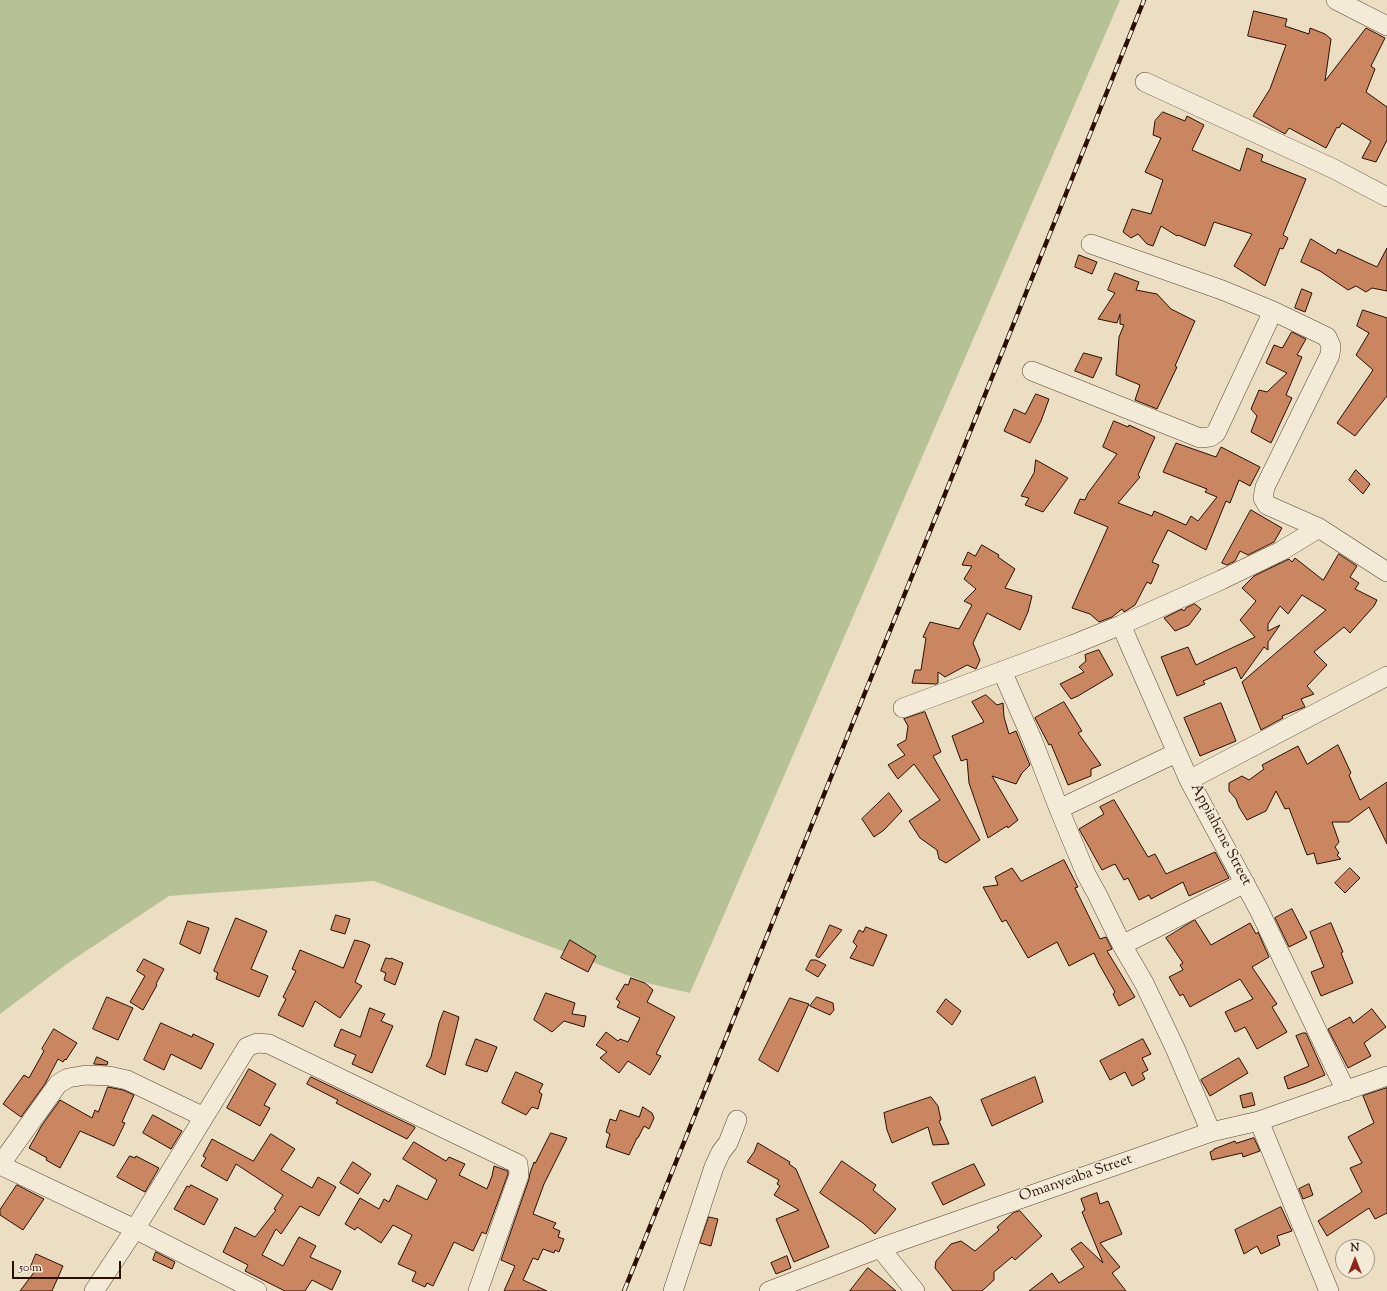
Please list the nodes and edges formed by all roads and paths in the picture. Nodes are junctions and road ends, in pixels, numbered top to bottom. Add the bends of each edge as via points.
1 (1336, 0) edge
2 (1387, 26) edge
3 (1145, 82) dead end
4 (1387, 197) edge
5 (1091, 244) dead end
6 (1273, 312) junction
7 (1032, 371) dead end
8 (1319, 528) junction
9 (1387, 572) edge
10 (1121, 625) junction
11 (1002, 671) junction
12 (1387, 676) edge
13 (903, 708) dead end
14 (1176, 753) junction
15 (1189, 780) junction
16 (1058, 809) junction
17 (1245, 883) junction
18 (1122, 945) junction
19 (1387, 1076) edge
20 (1346, 1091) junction
21 (204, 1117) junction
22 (738, 1120) dead end
23 (1259, 1121) junction
24 (1211, 1132) junction
25 (0, 1165) edge
26 (135, 1229) junction
27 (880, 1248) junction
28 (248, 1289) edge
29 (94, 1291) edge
30 (478, 1291) edge
31 (673, 1291) edge
32 (769, 1291) edge
33 (915, 1291) edge
34 (1329, 1291) edge

1 - 2 street
3 - 4 street via 1334,169
5 - 6 street via 1222,290
6 - 7 street via 1216,433 1210,438 1200,438
6 - 8 street via 1327,337 1331,346 1330,355 1265,487 1262,498 1267,505
8 - 9 street
8 - 10 street via 1281,551
10 - 11 street
10 - 14 street
11 - 13 street
11 - 16 street via 1032,739
12 - 15 street, Appiahene Street
14 - 15 street
14 - 16 street
15 - 17 street, Appiahene Street
16 - 18 street via 1086,874
17 - 18 street
17 - 20 street, Appiahene Street
18 - 24 street via 1144,983 1175,1048
19 - 20 street, Omanyeaba Street
20 - 23 street, Omanyeaba Street
21 - 25 street via 127,1080 86,1075 68,1078 58,1084
21 - 26 street
21 - 30 street via 247,1047 257,1043 269,1044 518,1164 519,1175
22 - 31 street via 714,1167
23 - 24 street, Omanyeaba Street
23 - 34 street
24 - 27 street, Omanyeaba Street
25 - 26 street
26 - 28 street
26 - 29 street
27 - 32 street, Omanyeaba Street
27 - 33 street

